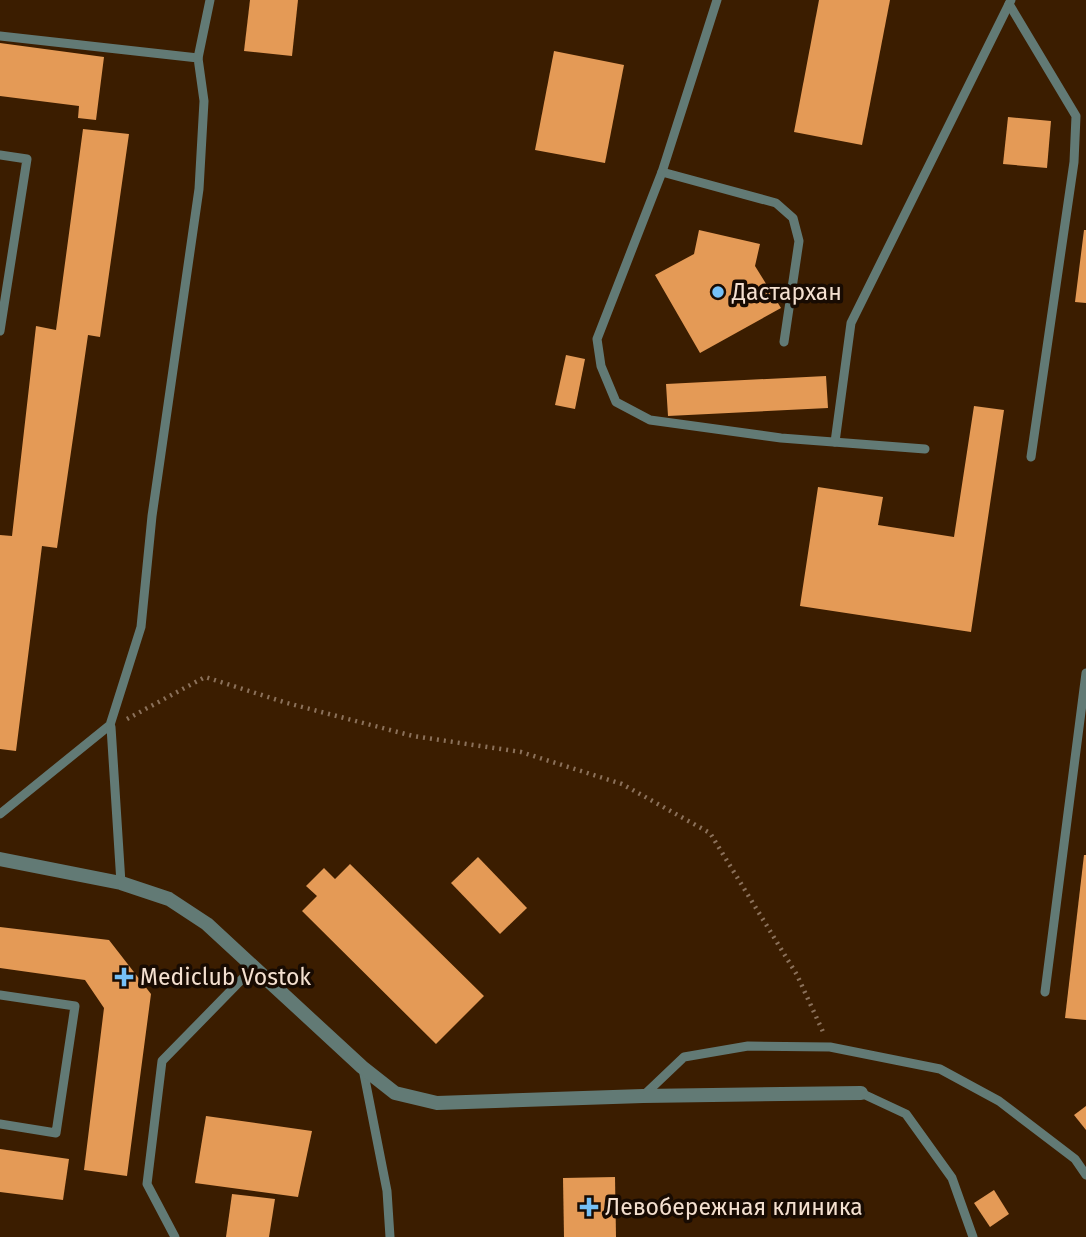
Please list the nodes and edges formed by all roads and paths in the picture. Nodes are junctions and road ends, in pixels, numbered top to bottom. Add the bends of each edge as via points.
1 (211, 0) edge
2 (717, 0) edge
3 (1010, 2) edge
4 (0, 36) edge
5 (198, 58) junction
6 (0, 155) edge
7 (662, 172) junction
8 (0, 331) edge
9 (784, 342) dead end
10 (835, 442) junction
11 (925, 449) dead end
12 (1031, 457) dead end
13 (1086, 673) edge
14 (111, 727) joint
15 (0, 814) edge
16 (0, 859) edge
17 (121, 883) junction
18 (253, 968) junction
19 (1045, 992) dead end
20 (0, 995) edge
21 (830, 1047) junction
22 (362, 1067) junction
23 (861, 1093) joint
24 (643, 1096) junction
25 (0, 1124) edge
26 (1086, 1175) edge
27 (175, 1237) edge
28 (390, 1237) edge
29 (973, 1237) edge

1 - 5 lane
2 - 7 lane
3 - 10 lane via 851,323
3 - 12 lane via 1076,116 1074,162
4 - 5 lane
5 - 15 lane via 204,101 199,189 152,516 141,627 110,725
6 - 8 lane via 27,159
7 - 9 lane via 776,203 793,218 799,241
7 - 10 lane via 597,340 601,366 616,402 650,420
10 - 11 lane
13 - 19 lane
14 - 17 lane
14 - 21 path via 205,677 413,736 521,752 622,785 710,833 797,975
16 - 17 street
17 - 18 street via 169,899 207,924
18 - 22 street
18 - 27 lane via 162,1061 147,1184
20 - 25 lane via 75,1006 56,1133
21 - 24 lane via 748,1046 684,1056
21 - 26 lane via 940,1069 999,1101 1075,1159
22 - 24 street via 395,1093 437,1103
22 - 28 lane via 387,1191
23 - 24 street
23 - 29 lane via 906,1114 953,1178

